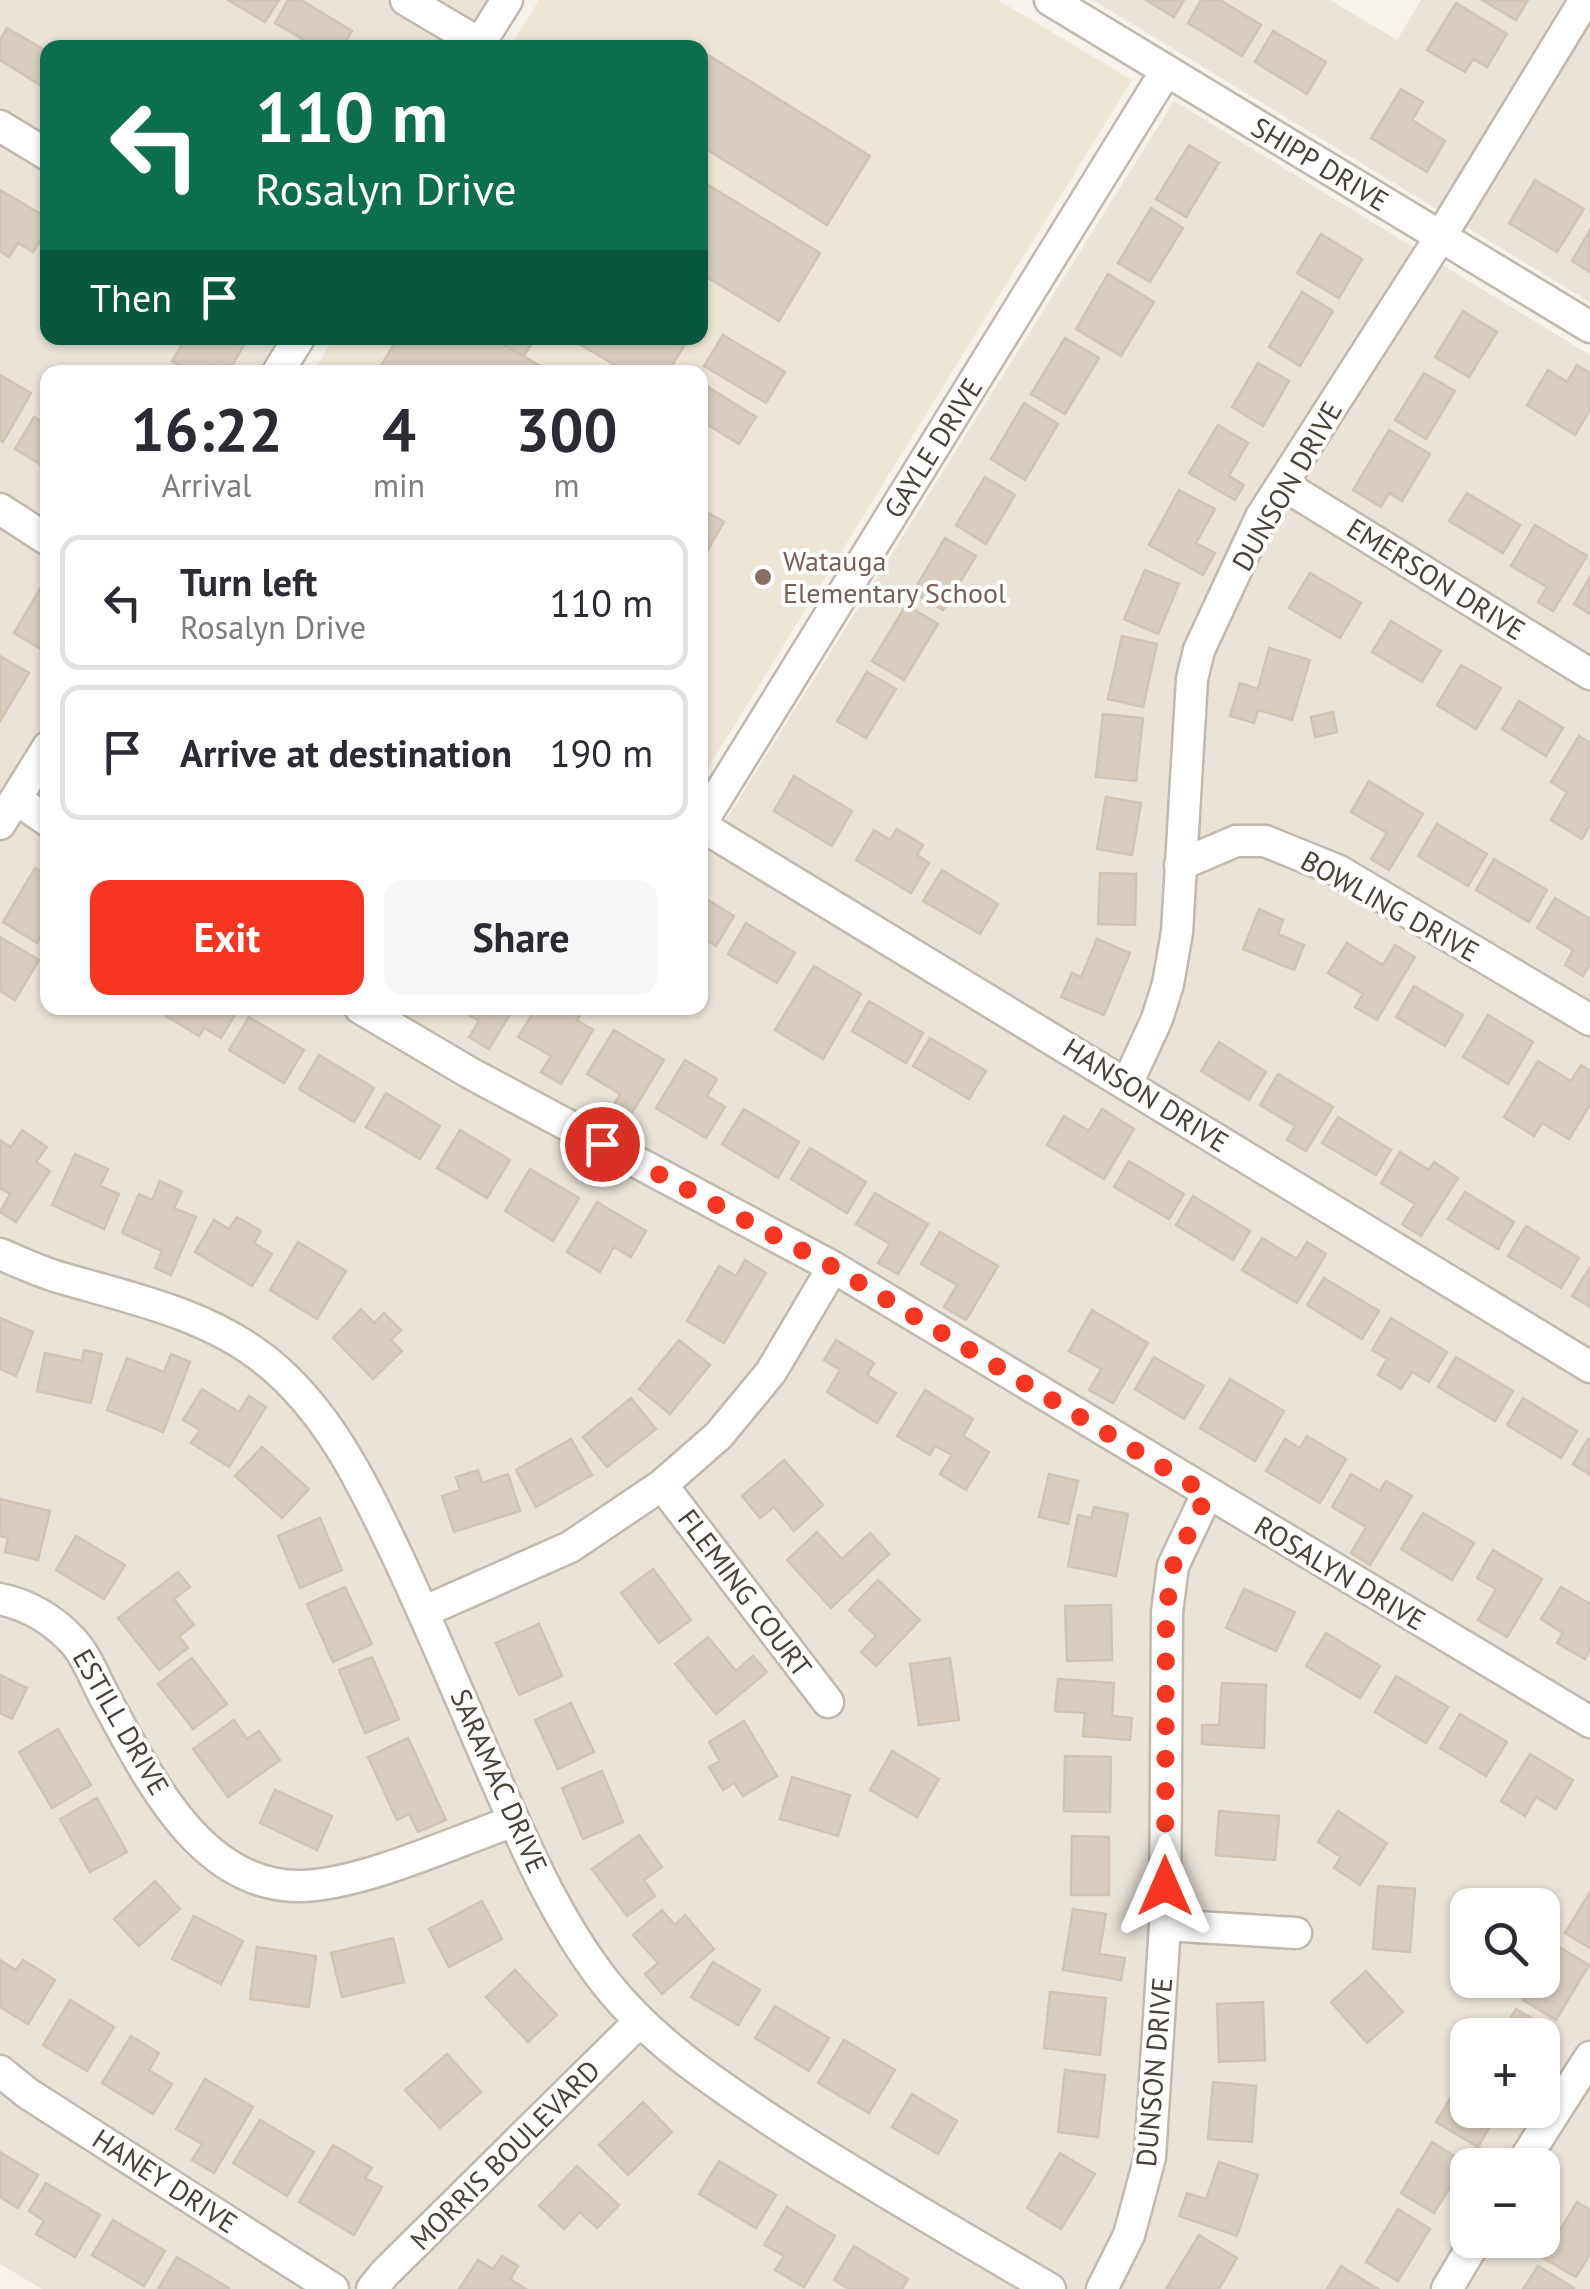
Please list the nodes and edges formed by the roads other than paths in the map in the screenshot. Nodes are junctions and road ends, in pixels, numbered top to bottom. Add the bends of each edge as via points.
1 (406, 0) edge
2 (506, 0) edge
3 (1050, 0) edge
4 (1585, 0) edge
5 (469, 40) edge
6 (482, 40) edge
7 (1166, 72) junction
8 (0, 126) edge
9 (40, 151) edge
10 (1441, 236) junction
11 (1590, 327) edge
12 (1282, 484) junction
13 (0, 509) edge
14 (40, 535) edge
15 (1590, 674) edge
16 (40, 760) edge
17 (8, 811) edge
18 (708, 812) edge
19 (40, 819) edge
20 (708, 830) edge
21 (1180, 865) junction
22 (372, 1015) edge
23 (1590, 1020) edge
24 (1127, 1084) junction
25 (0, 1254) edge
26 (833, 1267) junction
27 (1590, 1368) edge
28 (662, 1485) junction
29 (1207, 1494) junction
30 (0, 1599) edge
31 (424, 1612) junction
32 (828, 1702) dead end
33 (1590, 1722) edge
34 (514, 1820) junction
35 (1165, 1925) junction
36 (1296, 1933) dead end
37 (639, 2022) junction
38 (1590, 2056) edge
39 (0, 2070) edge
40 (1531, 2148) edge
41 (1466, 2258) edge
42 (332, 2289) edge
43 (372, 2289) edge
44 (1050, 2289) edge
45 (1102, 2289) edge
46 (1448, 2289) edge

1 - 5 street
2 - 6 street
3 - 7 street, SHIPP DRIVE
4 - 10 street, DUNSON DRIVE
7 - 10 street, SHIPP DRIVE
7 - 18 street, GAYLE DRIVE
8 - 9 street
10 - 11 street, SHIPP DRIVE
10 - 12 street, DUNSON DRIVE
12 - 15 street, EMERSON DRIVE
12 - 21 street, DUNSON DRIVE via 1199,650
13 - 14 street
16 - 17 street
17 - 19 street
20 - 24 street, HANSON DRIVE
21 - 23 street, BOWLING DRIVE via 1236,841 1266,840 1339,870
21 - 24 street, DUNSON DRIVE via 1168,984
22 - 26 street, ROSALYN DRIVE
24 - 27 street, HANSON DRIVE
25 - 31 street, SARAMAC DRIVE via 214,1328 265,1360 302,1396 354,1466
26 - 28 street via 770,1372 719,1435
26 - 29 street, ROSALYN DRIVE
28 - 31 street via 570,1547
28 - 32 street, FLEMING COURT
29 - 33 street, ROSALYN DRIVE
29 - 35 street, DUNSON DRIVE via 1173,1566 1166,1612
30 - 34 street, ESTILL DRIVE via 48,1617 75,1642 152,1784 194,1838 266,1882 303,1886 350,1879
31 - 34 street, SARAMAC DRIVE
34 - 37 street, SARAMAC DRIVE via 570,1934
35 - 36 street
35 - 45 street, DUNSON DRIVE via 1150,2157 1129,2235
37 - 43 street, MORRIS BOULEVARD
37 - 44 street, SARAMAC DRIVE via 805,2142
38 - 40 street
39 - 42 street, HANEY DRIVE
41 - 46 street

